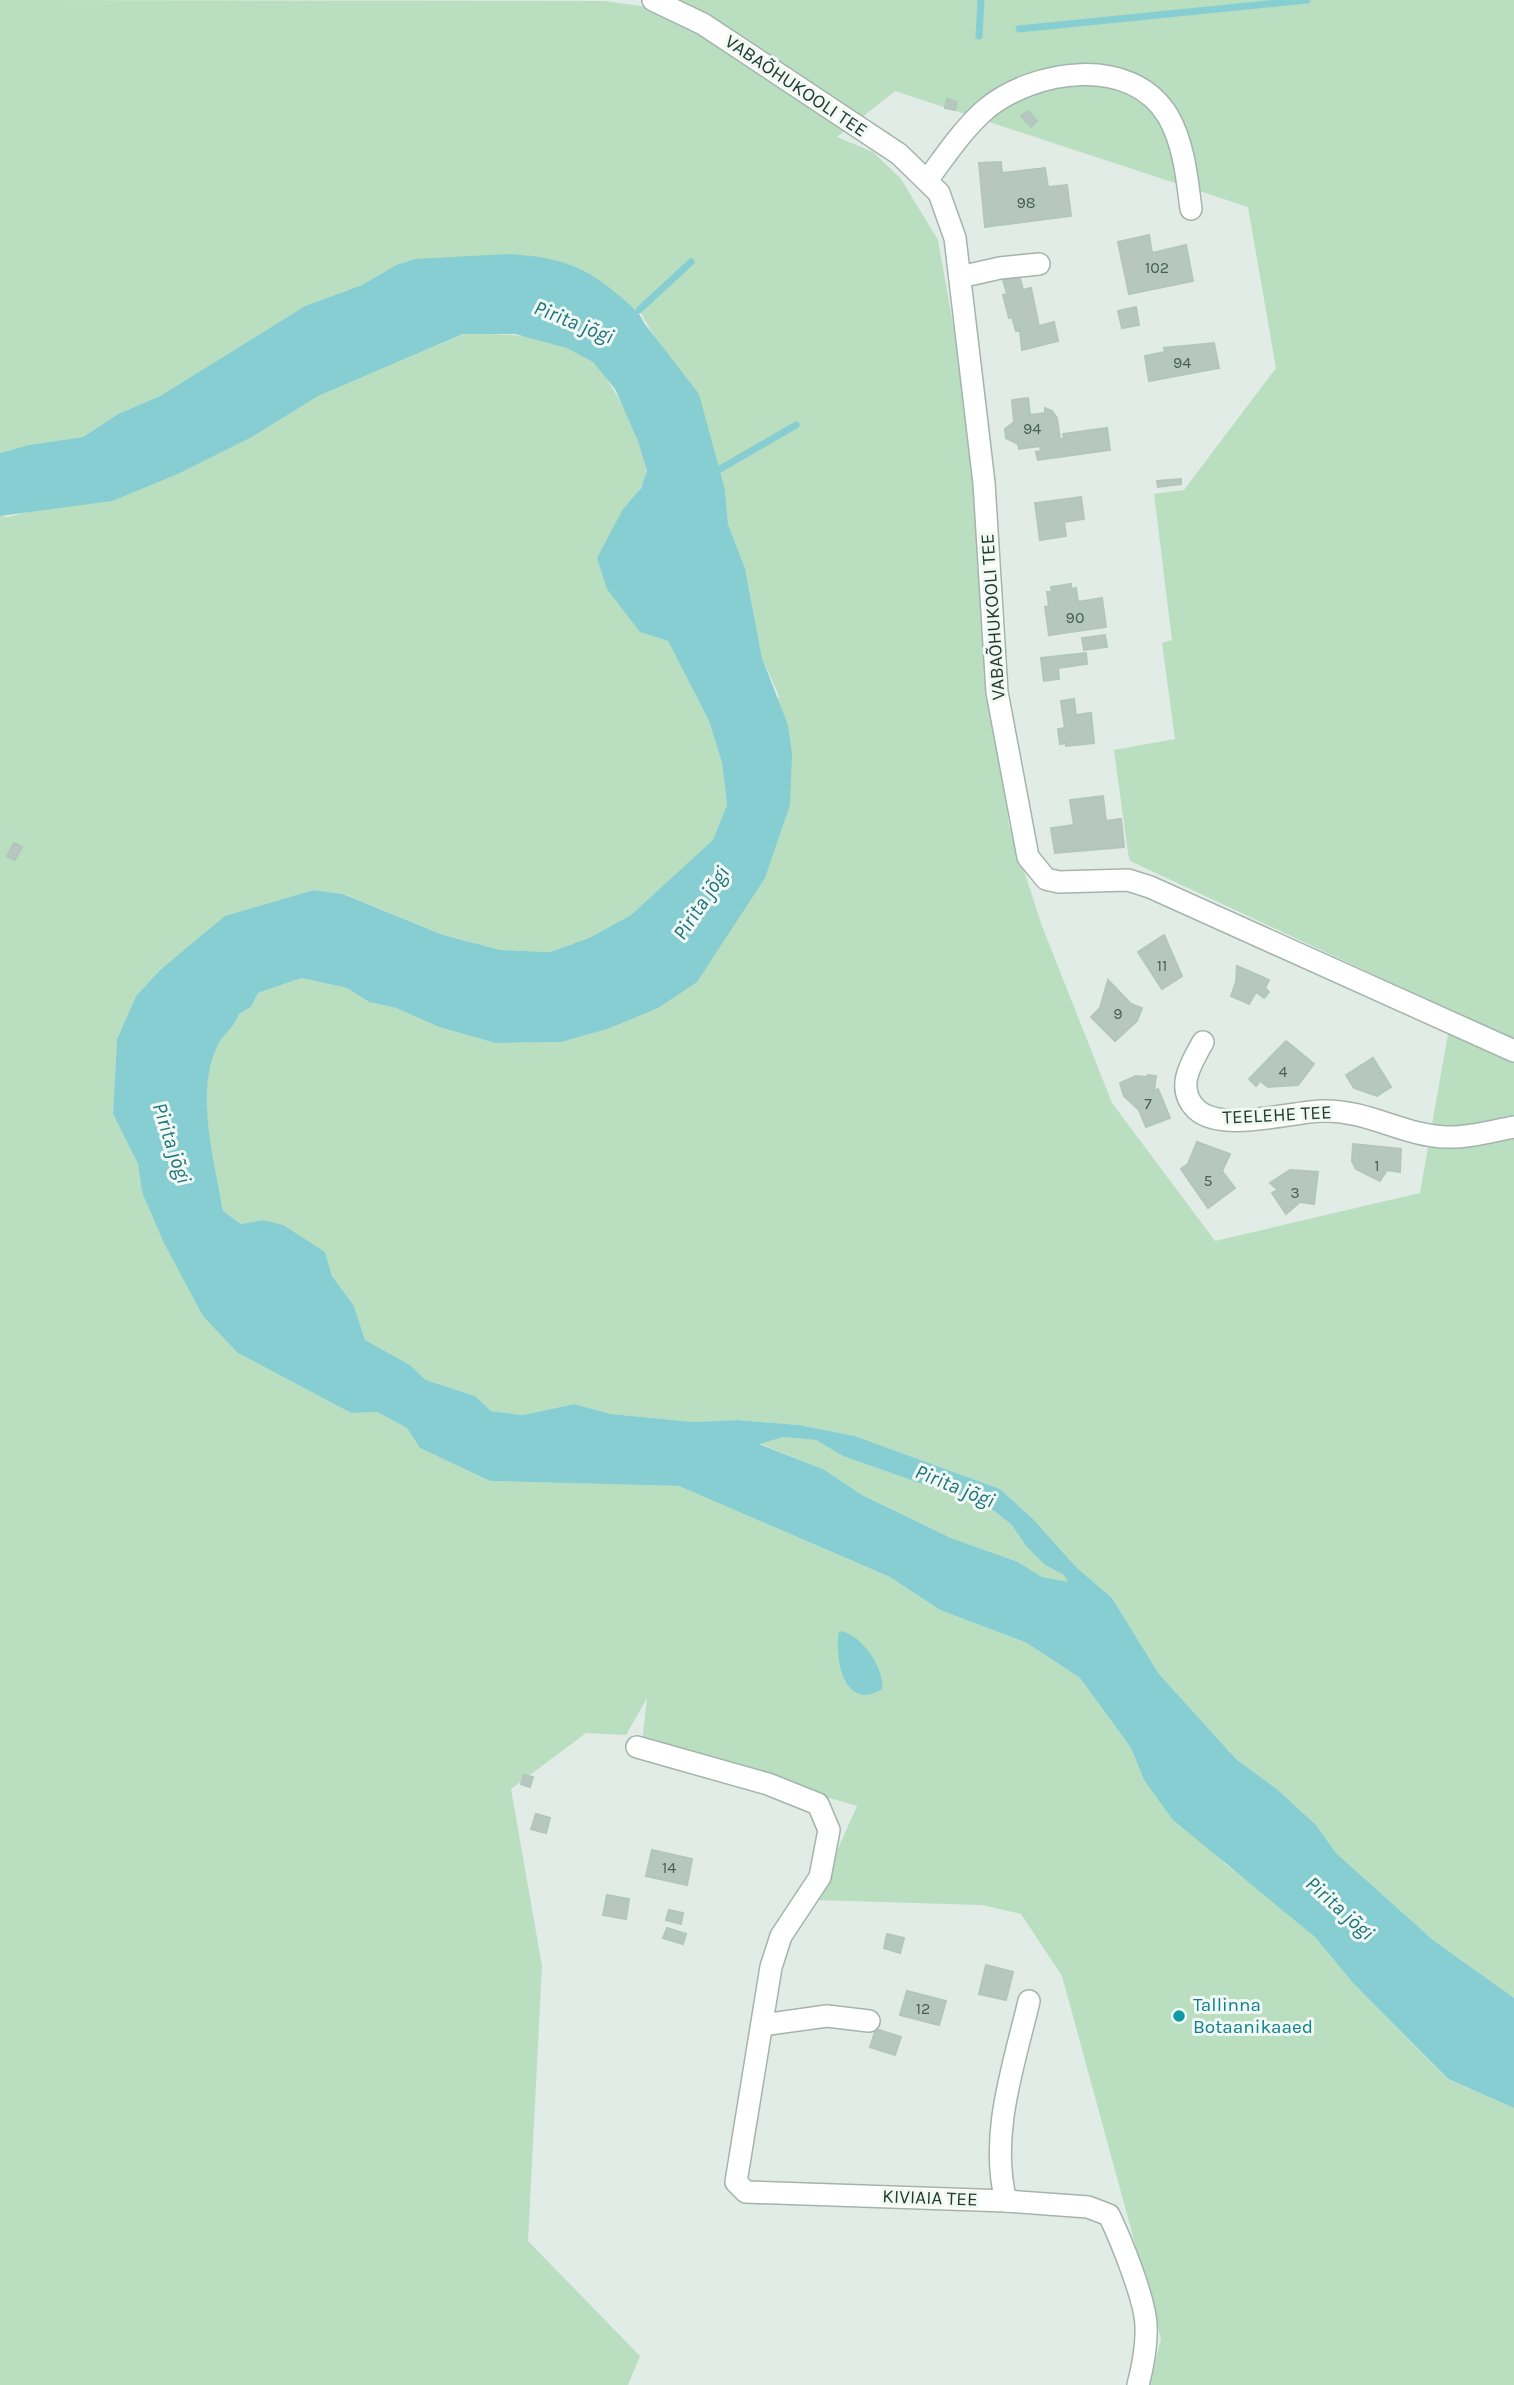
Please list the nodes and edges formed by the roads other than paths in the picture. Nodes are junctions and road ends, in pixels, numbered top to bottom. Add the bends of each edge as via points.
1 (653, 0) edge
2 (928, 179) junction
3 (1191, 209) dead end
4 (1039, 264) dead end
5 (960, 277) junction
6 (1203, 1042) dead end
7 (1514, 1051) edge
8 (1514, 1126) edge
9 (637, 1748) dead end
10 (1029, 2001) dead end
11 (869, 2021) dead end
12 (762, 2025) junction
13 (1006, 2200) junction
14 (1138, 2385) edge

1 - 2 street, VABAÕHUKOOLI TEE via 704,24 900,155
2 - 3 street via 987,108 1027,86 1069,73 1110,76 1147,94 1167,115 1185,160
2 - 5 street, VABAÕHUKOOLI TEE via 946,208
4 - 5 street
5 - 7 street, VABAÕHUKOOLI TEE via 984,483 998,692 1028,857 1035,869 1046,879 1059,882 1128,880 1150,887
6 - 8 street, TEELEHE TEE via 1186,1071 1186,1092 1196,1110 1211,1118 1248,1120 1353,1112 1446,1137
9 - 12 street via 768,1784 818,1804 830,1830 820,1877 781,1936
10 - 13 street via 1003,2111
11 - 12 street via 827,2017
12 - 13 street, KIVIAIA TEE via 736,2182 746,2192
13 - 14 street, KIVIAIA TEE via 1088,2207 1109,2216 1122,2242 1146,2323

